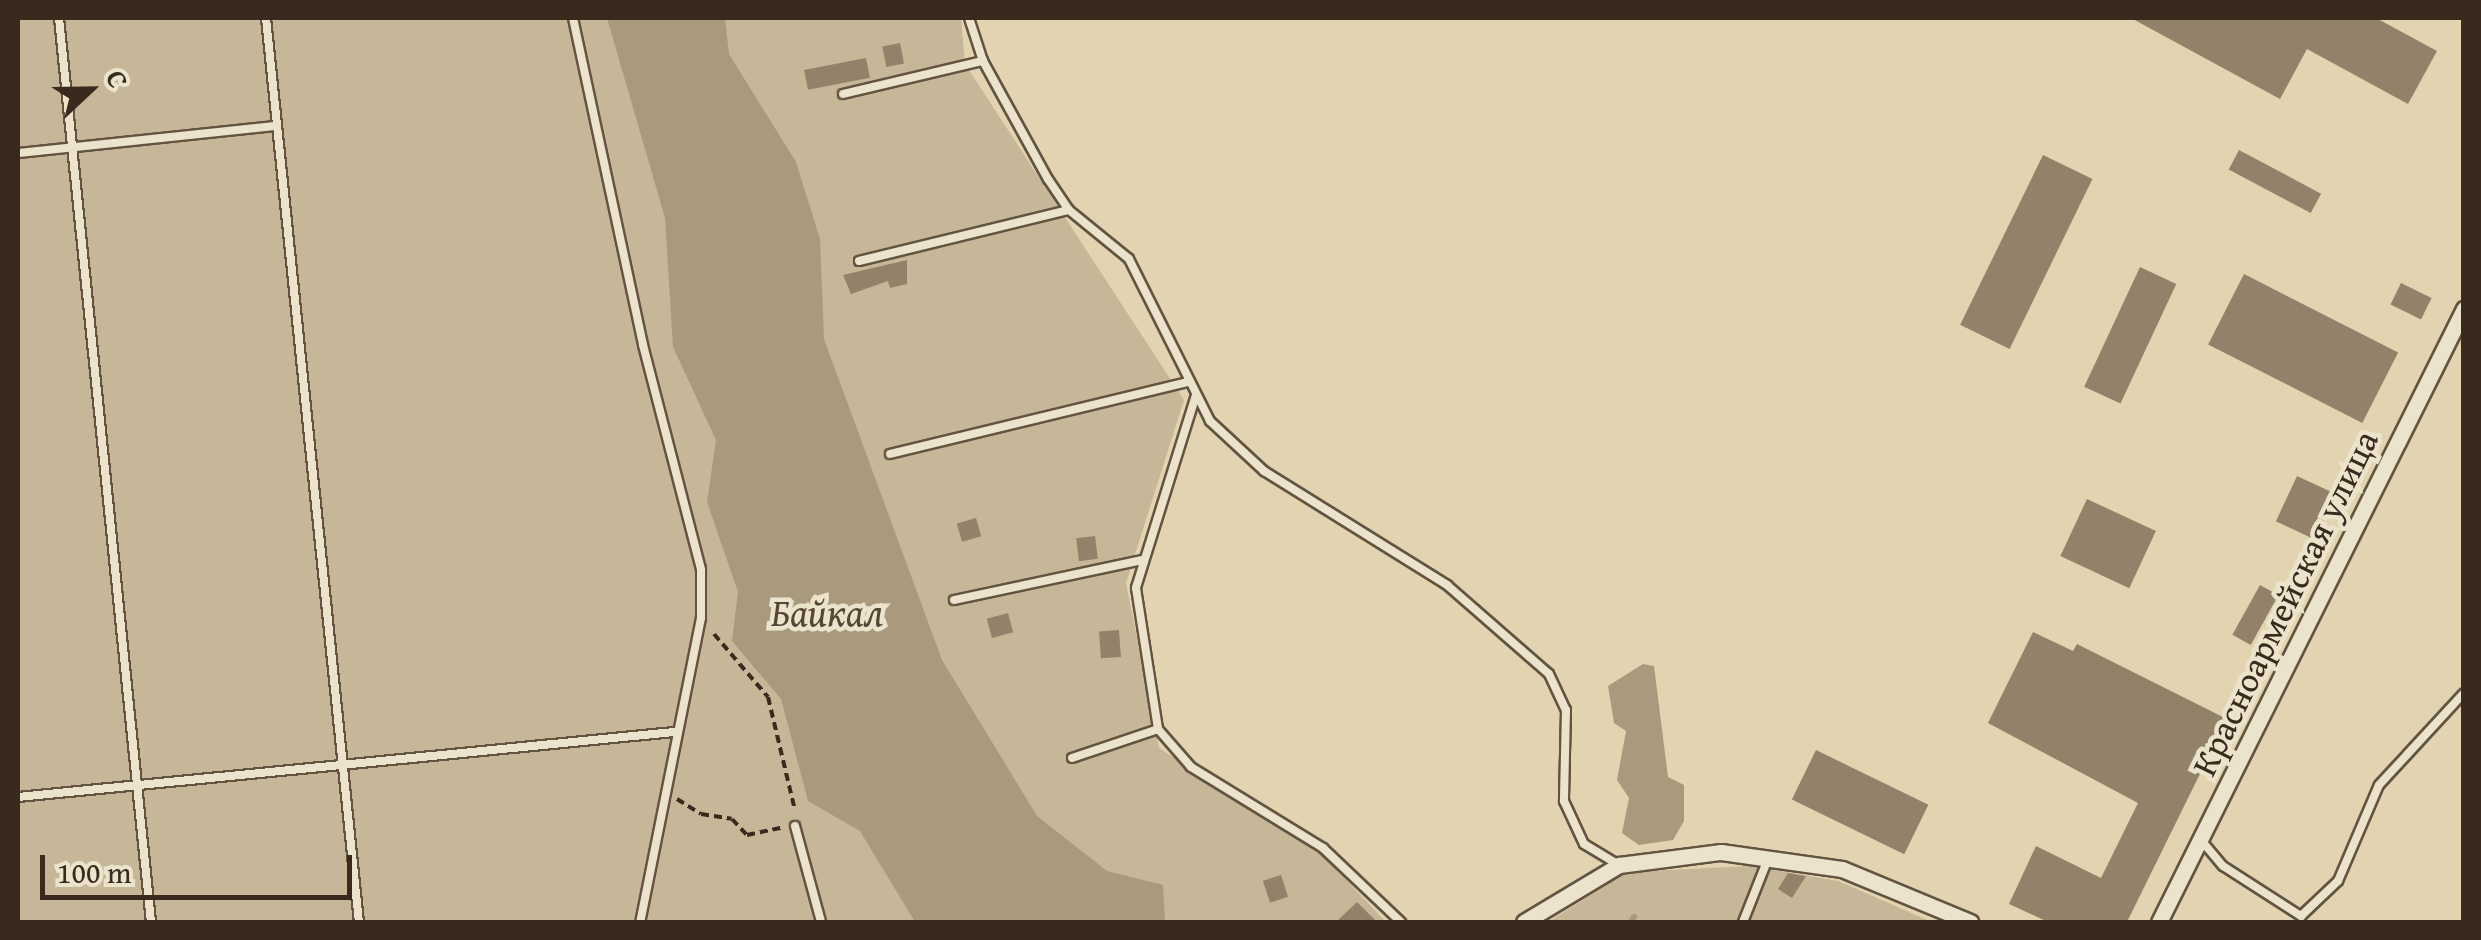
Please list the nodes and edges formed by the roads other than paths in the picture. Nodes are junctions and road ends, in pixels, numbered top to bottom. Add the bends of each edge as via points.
1 (59, 18) edge
2 (266, 18) edge
3 (572, 18) edge
4 (969, 18) edge
5 (984, 61) junction
6 (843, 94) dead end
7 (276, 126) junction
8 (73, 149) junction
9 (18, 154) edge
10 (1069, 210) junction
11 (858, 261) dead end
12 (2464, 309) edge
13 (1187, 382) junction
14 (1196, 395) junction
15 (890, 454) dead end
16 (1142, 560) junction
17 (954, 600) dead end
18 (2464, 693) edge
19 (1158, 729) junction
20 (674, 732) junction
21 (1072, 758) dead end
22 (342, 763) junction
23 (136, 786) junction
24 (18, 797) edge
25 (794, 826) road end
26 (2201, 840) junction
27 (1769, 854) junction
28 (1619, 866) junction
29 (2299, 919) edge
30 (151, 922) edge
31 (360, 922) edge
32 (640, 922) edge
33 (821, 922) edge
34 (1401, 922) edge
35 (1524, 922) edge
36 (1742, 922) edge
37 (1970, 922) edge
38 (2159, 922) edge

1 - 8 lane
2 - 7 lane
3 - 20 lane via 643,345 701,570 701,618
4 - 5 lane
5 - 6 lane
5 - 10 lane
7 - 8 lane
7 - 22 lane
8 - 9 lane
8 - 23 lane
10 - 11 lane
10 - 13 lane via 1128,260
12 - 26 street, Красноармейская улица
13 - 14 lane
13 - 15 lane
14 - 16 lane
14 - 28 lane via 1210,420 1264,471 1447,585 1548,674 1566,710 1564,801 1584,844
16 - 17 lane
16 - 19 lane via 1136,588
18 - 29 lane via 2379,785 2338,881
19 - 21 lane
19 - 34 lane via 1192,766 1324,848
20 - 22 lane
20 - 32 lane
22 - 23 lane
22 - 31 lane
23 - 24 lane
23 - 30 lane
25 - 33 lane
26 - 29 lane via 2223,866
26 - 38 street, Красноармейская улица
27 - 28 street via 1720,852
27 - 36 lane
27 - 37 street via 1842,869
28 - 35 street

